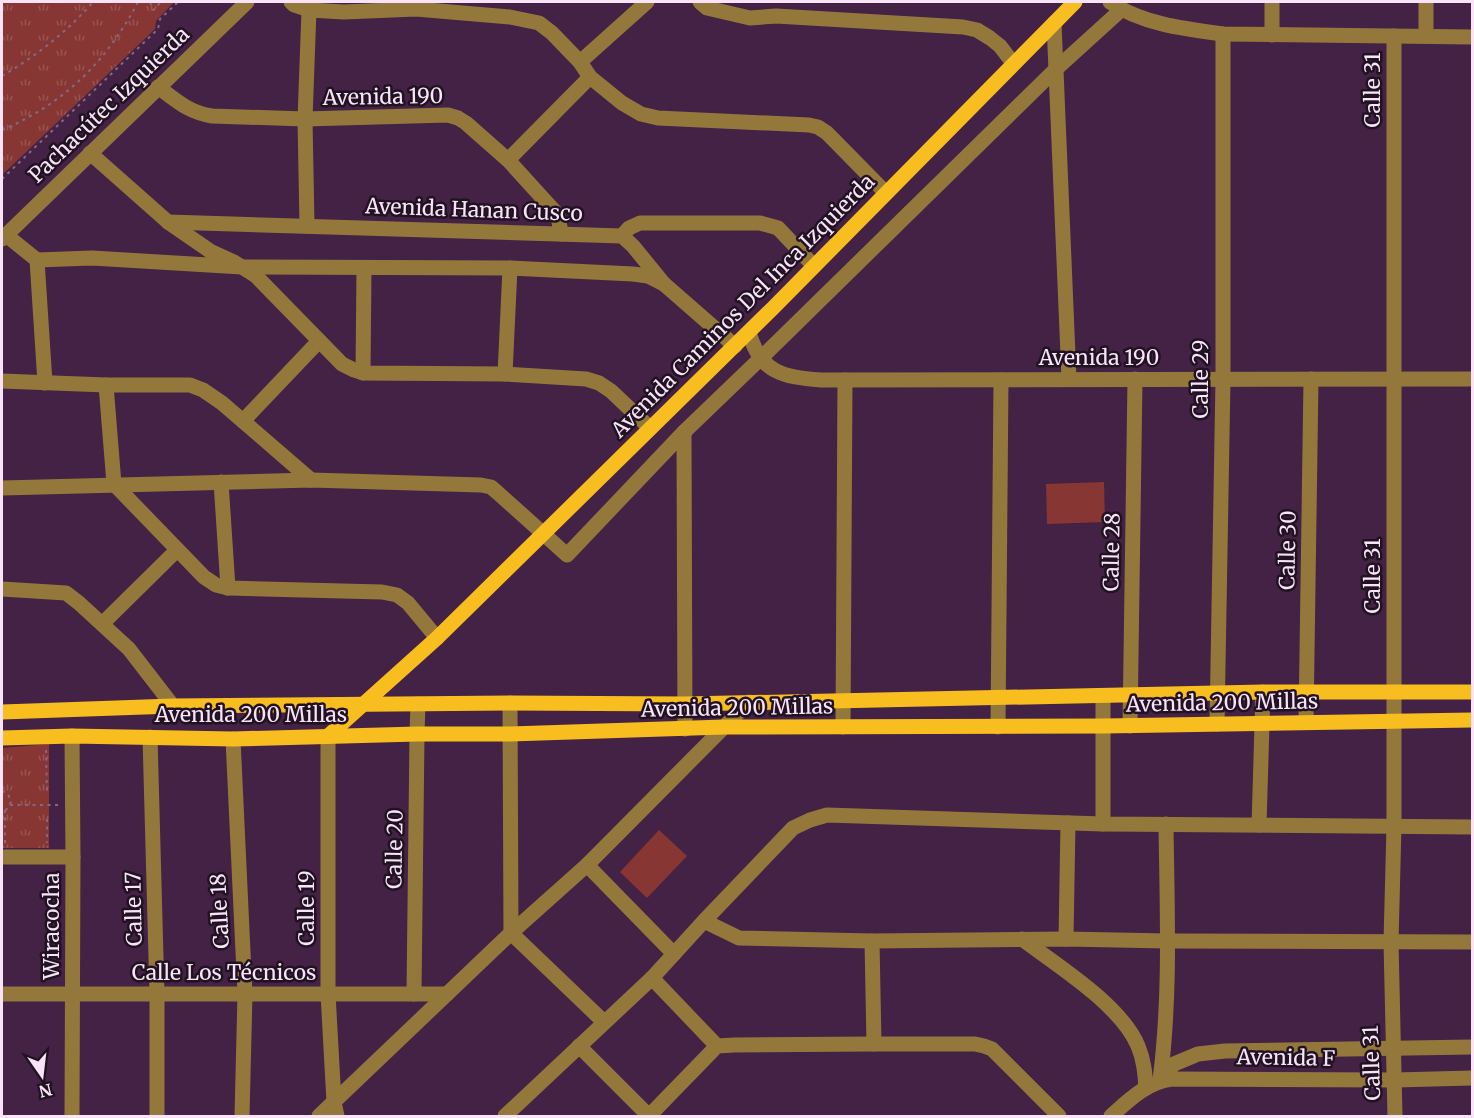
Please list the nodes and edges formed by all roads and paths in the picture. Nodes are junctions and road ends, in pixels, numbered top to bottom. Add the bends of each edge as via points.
1 (93, 2) edge
2 (138, 2) edge
3 (150, 2) edge
4 (161, 2) edge
5 (178, 2) edge
6 (247, 2) edge
7 (291, 2) edge
8 (647, 2) edge
9 (700, 2) edge
10 (1075, 2) edge
11 (1272, 2) edge
12 (1426, 2) edge
13 (416, 5) edge
14 (1116, 6) edge
15 (775, 9) edge
16 (309, 10) junction
17 (1054, 23) junction
18 (1223, 34) junction
19 (1272, 35) junction
20 (1394, 36) junction
21 (1426, 36) junction
22 (1473, 37) edge
23 (580, 62) junction
24 (1013, 63) junction
25 (1056, 69) junction
26 (2, 76) edge
27 (590, 77) junction
28 (158, 87) junction
29 (305, 119) junction
30 (2, 130) edge
31 (90, 153) junction
32 (508, 160) junction
33 (2, 179) edge
34 (886, 194) junction
35 (168, 222) junction
36 (306, 225) junction
37 (561, 234) junction
38 (622, 236) junction
39 (4, 237) edge
40 (37, 260) junction
41 (814, 266) junction
42 (242, 267) junction
43 (364, 268) junction
44 (510, 268) junction
45 (664, 284) junction
46 (749, 332) junction
47 (319, 340) junction
48 (735, 346) junction
49 (760, 359) junction
50 (363, 373) junction
51 (505, 374) junction
52 (1135, 379) junction
53 (1222, 379) junction
54 (1311, 379) junction
55 (1394, 379) junction
56 (1473, 379) edge
57 (845, 380) junction
58 (1001, 380) junction
59 (1069, 380) junction
60 (2, 381) edge
61 (45, 383) junction
62 (106, 385) junction
63 (243, 421) junction
64 (650, 428) junction
65 (684, 432) junction
66 (311, 480) junction
67 (221, 482) junction
68 (114, 484) junction
69 (2, 488) edge
70 (544, 533) junction
71 (177, 550) junction
72 (228, 588) junction
73 (2, 590) edge
74 (102, 624) junction
75 (437, 638) junction
76 (1394, 691) junction
77 (1263, 692) junction
78 (1307, 692) junction
79 (1473, 692) edge
80 (1218, 693) junction
81 (1131, 695) junction
82 (1103, 696) junction
83 (998, 697) junction
84 (844, 700) junction
85 (749, 702) junction
86 (510, 703) junction
87 (418, 704) junction
88 (685, 704) junction
89 (362, 705) junction
90 (173, 706) junction
91 (2, 712) edge
92 (1394, 720) junction
93 (1473, 720) edge
94 (1306, 722) junction
95 (1262, 723) junction
96 (1217, 724) junction
97 (1104, 726) junction
98 (1130, 726) junction
99 (724, 727) junction
100 (843, 727) junction
101 (998, 727) junction
102 (685, 729) junction
103 (417, 734) junction
104 (510, 734) junction
105 (72, 736) junction
106 (328, 736) junction
107 (150, 737) junction
108 (2, 738) edge
109 (233, 739) junction
110 (46, 746) dead end
111 (2, 791) edge
112 (46, 793) dead end
113 (72, 804) junction
114 (10, 805) junction
115 (3, 810) edge
116 (47, 819) dead end
117 (1068, 823) junction
118 (1103, 824) junction
119 (1166, 824) junction
120 (1259, 825) junction
121 (1395, 826) junction
122 (1473, 827) edge
123 (2, 845) edge
124 (47, 845) dead end
125 (2, 857) edge
126 (73, 857) junction
127 (587, 864) junction
128 (704, 921) junction
129 (511, 933) junction
130 (1022, 939) junction
131 (1066, 939) junction
132 (872, 941) junction
133 (1167, 941) junction
134 (1391, 942) junction
135 (1473, 942) edge
136 (674, 954) junction
137 (652, 978) junction
138 (447, 993) junction
139 (2, 994) edge
140 (73, 994) junction
141 (157, 994) junction
142 (245, 994) junction
143 (328, 994) junction
144 (414, 994) junction
145 (604, 1022) junction
146 (874, 1044) junction
147 (717, 1046) junction
148 (579, 1047) junction
149 (1473, 1047) edge
150 (1392, 1048) junction
151 (1473, 1078) edge
152 (1395, 1080) junction
153 (1153, 1084) junction
154 (335, 1109) edge
155 (72, 1116) edge
156 (157, 1116) edge
157 (242, 1116) edge
158 (319, 1116) edge
159 (506, 1116) edge
160 (649, 1116) edge
161 (1059, 1116) edge
162 (1111, 1116) edge
163 (1395, 1116) edge

1 - 26 path via 57,38
2 - 30 path via 93,68 47,106
3 - 4 path via 153,10
5 - 33 path via 160,19 158,29
6 - 28 street, Pachacútec Izquierda
7 - 16 street
8 - 23 street
9 - 15 street via 708,8 750,18
10 - 17 main road, Avenida Caminos Del Inca Izquierda
11 - 19 street
12 - 21 street
13 - 16 street via 344,12
13 - 23 street via 539,23
14 - 18 street via 1150,20
14 - 25 street
15 - 24 street via 977,30 1000,45
16 - 29 street
17 - 24 main road, Avenida Caminos Del Inca Izquierda
17 - 25 street
18 - 19 street
18 - 53 street, Calle 29
19 - 20 street
20 - 21 street
20 - 55 street, Calle 31
21 - 22 street
23 - 27 street
24 - 34 main road, Avenida Caminos Del Inca Izquierda
25 - 49 street
25 - 59 street
27 - 32 street
27 - 34 street via 622,103 658,118 818,127
28 - 29 street, Avenida 190 via 198,114
28 - 31 street, Pachacútec Izquierda
29 - 32 street, Avenida 190 via 448,115 466,123
29 - 36 street
31 - 35 street
31 - 39 street, Pachacútec Izquierda
32 - 37 street, Avenida 190 via 558,215
34 - 41 main road, Avenida Caminos Del Inca Izquierda
35 - 36 street, Avenida Hanan Cusco
35 - 42 street
36 - 37 street, Avenida Hanan Cusco
37 - 38 street, Avenida Hanan Cusco
38 - 41 street via 640,223 760,223 778,228
38 - 45 street
39 - 40 street
40 - 42 street via 92,258
40 - 61 street
41 - 46 main road, Avenida Caminos Del Inca Izquierda
42 - 43 street
42 - 47 street via 256,276
43 - 44 street
43 - 50 street
44 - 45 street via 633,274
44 - 51 street
45 - 48 street
46 - 48 main road, Avenida Caminos Del Inca Izquierda
46 - 49 street
47 - 50 street via 342,364
47 - 63 street
48 - 64 main road, Avenida Caminos Del Inca Izquierda
49 - 57 street, Avenida 190 via 787,375
49 - 65 street
50 - 51 street
51 - 64 street via 599,383
52 - 53 street, Avenida 190
52 - 59 street, Avenida 190
52 - 81 street, Calle 28
53 - 54 street, Avenida 190
53 - 80 street, Calle 29
54 - 55 street, Avenida 190
54 - 78 street, Calle 30
55 - 56 street, Avenida 190
55 - 76 street, Calle 31
57 - 58 street, Avenida 190
57 - 84 street
58 - 59 street, Avenida 190
58 - 83 street
60 - 61 street
61 - 62 street
62 - 63 street via 190,385 213,396
62 - 68 street
63 - 66 street
64 - 70 main road, Avenida Caminos Del Inca Izquierda
65 - 70 street via 567,555
65 - 88 street
66 - 67 street
66 - 70 street via 481,484 498,493
67 - 68 street
67 - 72 street
68 - 69 street
68 - 71 street
70 - 75 main road, Avenida Caminos Del Inca Izquierda
71 - 72 street via 204,577
71 - 74 street
72 - 75 street via 397,595
73 - 74 street via 66,593
74 - 90 street via 129,649
75 - 89 main road, Avenida Caminos Del Inca Izquierda
76 - 78 main road, Avenida 200 Millas
76 - 79 main road, Avenida 200 Millas
76 - 92 street, Calle 31
77 - 78 main road, Avenida 200 Millas
77 - 80 main road, Avenida 200 Millas
77 - 95 street
78 - 94 street, Calle 30
80 - 81 main road, Avenida 200 Millas
80 - 96 street, Calle 29
81 - 82 main road, Avenida 200 Millas
81 - 98 street, Calle 28
82 - 83 main road, Avenida 200 Millas
82 - 97 street
83 - 84 main road, Avenida 200 Millas
83 - 101 street
84 - 85 main road, Avenida 200 Millas
84 - 100 street
85 - 88 main road, Avenida 200 Millas
85 - 99 street
86 - 87 main road, Avenida 200 Millas
86 - 88 main road, Avenida 200 Millas
86 - 104 street
87 - 89 main road, Avenida 200 Millas
87 - 103 street, Calle 20
88 - 102 street
89 - 90 main road, Avenida 200 Millas
89 - 106 main road, Avenida Caminos Del Inca Izquierda
90 - 91 main road, Avenida 200 Millas
92 - 93 main road, Avenida 200 Millas
92 - 94 main road, Avenida 200 Millas
92 - 121 street, Calle 31
94 - 95 main road, Avenida 200 Millas
95 - 96 main road, Avenida 200 Millas
95 - 120 street
96 - 98 main road, Avenida 200 Millas
97 - 98 main road, Avenida 200 Millas
97 - 101 main road, Avenida 200 Millas
97 - 118 street
99 - 100 main road, Avenida 200 Millas
99 - 102 main road, Avenida 200 Millas
99 - 127 street
100 - 101 main road, Avenida 200 Millas
102 - 104 main road, Avenida 200 Millas
103 - 104 main road, Avenida 200 Millas
103 - 106 main road, Avenida 200 Millas
103 - 144 street, Calle 20
104 - 129 street
105 - 107 main road, Avenida 200 Millas
105 - 108 main road, Avenida 200 Millas
105 - 113 street, Wiracocha
106 - 109 main road, Avenida 200 Millas
106 - 143 street, Calle 19
107 - 109 main road, Avenida 200 Millas
107 - 141 street, Calle 17
109 - 142 street, Calle 18
110 - 112 path
111 - 114 path via 11,798
113 - 114 path
113 - 126 street, Wiracocha
114 - 115 path
115 - 123 path
116 - 124 path
117 - 118 street
117 - 128 street via 826,815 793,828
117 - 131 street
118 - 119 street
119 - 120 street
119 - 133 street
120 - 121 street
121 - 122 street
121 - 134 street, Calle 31
125 - 126 street
126 - 140 street, Wiracocha
127 - 129 street
127 - 136 street
128 - 132 street via 739,938
128 - 136 street
129 - 138 street
129 - 145 street
130 - 131 street
130 - 132 street
130 - 153 street via 1113,1010 1139,1048
131 - 133 street
132 - 146 street
133 - 134 street
133 - 153 street via 1166,1038
134 - 135 street
134 - 150 street, Calle 31
136 - 137 street
137 - 145 street
137 - 147 street
138 - 144 street, Calle Los Técnicos
138 - 154 street
139 - 140 street, Calle Los Técnicos
140 - 141 street, Calle Los Técnicos
140 - 155 street, Wiracocha
141 - 142 street, Calle Los Técnicos
141 - 156 street, Calle 17
142 - 143 street, Calle Los Técnicos
142 - 157 street, Calle 18
143 - 144 street, Calle Los Técnicos
143 - 154 street, Calle 19
145 - 148 street
146 - 147 street
146 - 161 street via 975,1044 992,1049
147 - 160 street
148 - 159 street
148 - 160 street
149 - 150 street
150 - 152 street, Calle 31
150 - 153 street via 1198,1054 1174,1064
151 - 152 street, Avenida F
152 - 153 street, Avenida F via 1184,1078
152 - 163 street, Calle 31
153 - 162 street
154 - 158 street

